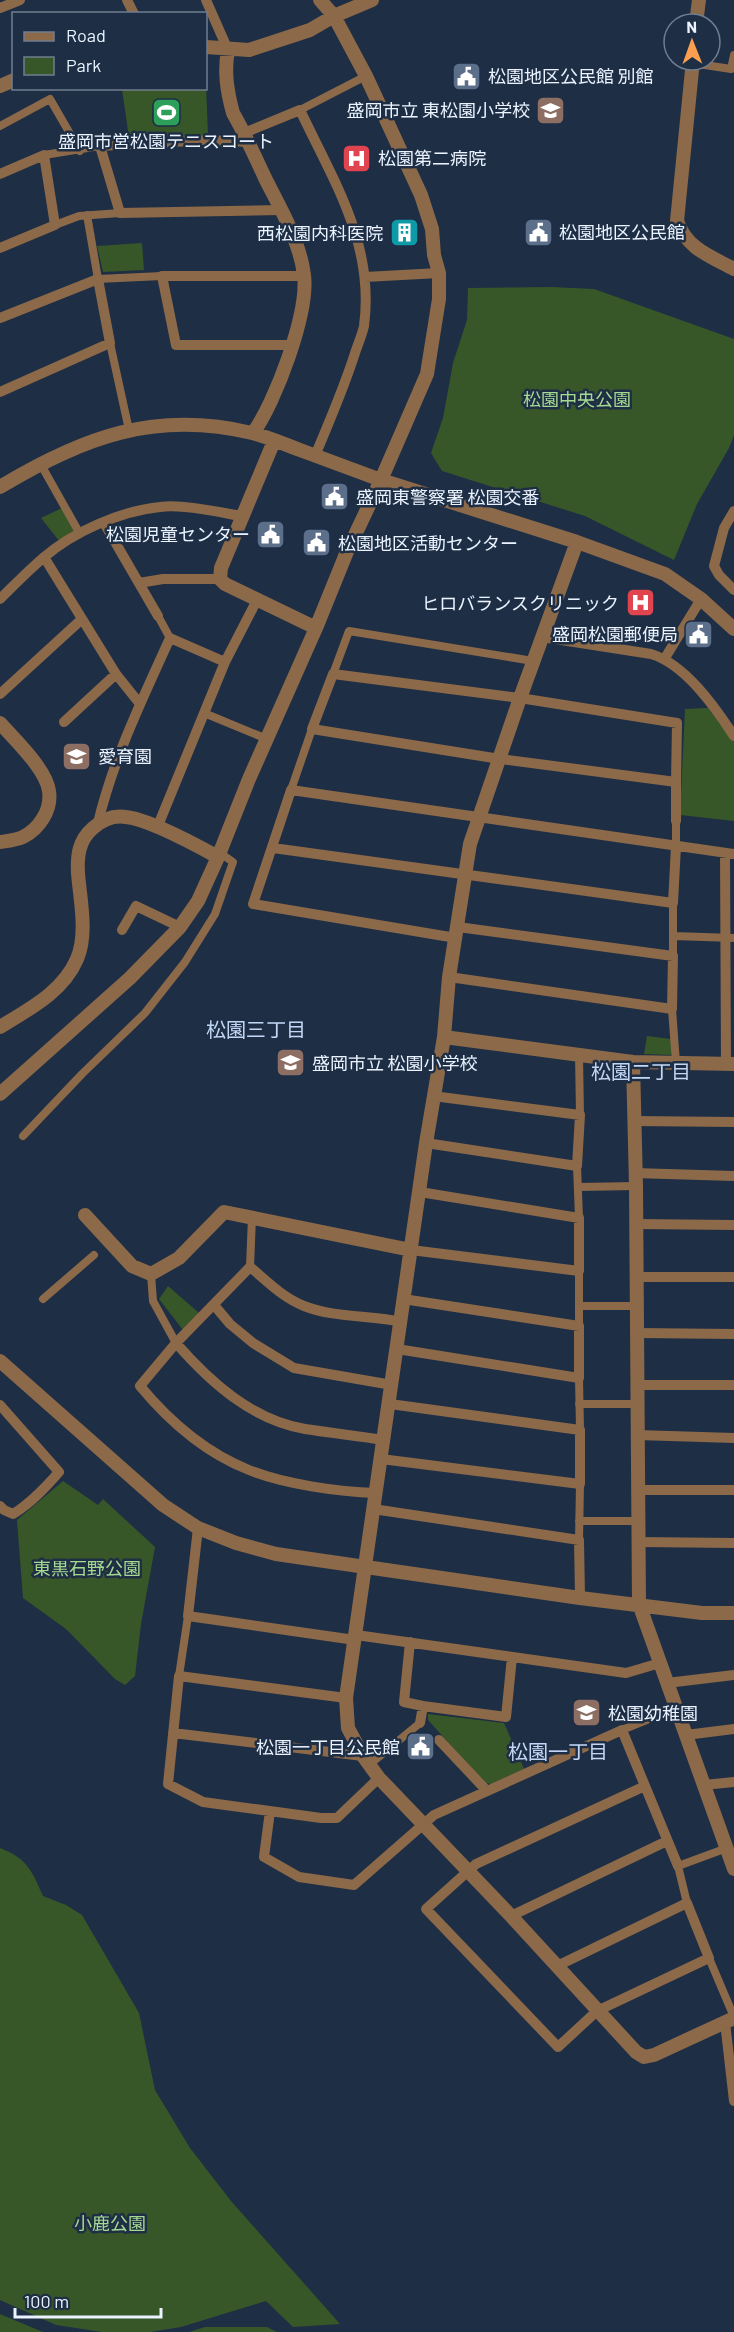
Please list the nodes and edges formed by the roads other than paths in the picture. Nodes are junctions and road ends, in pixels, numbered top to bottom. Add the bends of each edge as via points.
1 (20, 0) edge
2 (206, 0) edge
3 (320, 0) edge
4 (372, 0) edge
5 (0, 8) edge
6 (334, 16) junction
7 (207, 47) edge
8 (228, 50) junction
9 (734, 55) edge
10 (722, 67) edge
11 (691, 72) edge
12 (366, 76) junction
13 (300, 110) junction
14 (0, 126) edge
15 (246, 137) junction
16 (100, 146) junction
17 (80, 151) junction
18 (44, 155) junction
19 (0, 174) edge
20 (281, 210) junction
21 (120, 213) junction
22 (87, 215) junction
23 (55, 225) junction
24 (0, 248) edge
25 (734, 269) edge
26 (439, 273) junction
27 (162, 276) junction
28 (305, 276) junction
29 (365, 277) junction
30 (98, 279) junction
31 (0, 318) edge
32 (110, 343) junction
33 (293, 345) junction
34 (0, 392) edge
35 (129, 430) junction
36 (253, 434) junction
37 (274, 441) junction
38 (315, 456) junction
39 (40, 463) junction
40 (381, 480) junction
41 (0, 487) edge
42 (734, 511) edge
43 (242, 516) junction
44 (104, 523) junction
45 (80, 534) junction
46 (577, 542) junction
47 (44, 557) junction
48 (220, 579) junction
49 (139, 583) junction
50 (734, 590) edge
51 (258, 598) junction
52 (0, 599) edge
53 (701, 599) junction
54 (158, 616) joint
55 (82, 619) junction
56 (316, 628) junction
57 (734, 629) edge
58 (542, 637) junction
59 (170, 638) junction
60 (665, 658) junction
61 (533, 661) junction
62 (225, 662) junction
63 (116, 674) junction
64 (333, 674) junction
65 (0, 694) edge
66 (520, 698) junction
67 (140, 704) junction
68 (204, 714) junction
69 (64, 722) dead end
70 (0, 723) edge
71 (312, 729) junction
72 (734, 736) edge
73 (267, 739) junction
74 (500, 759) junction
75 (676, 782) junction
76 (291, 790) junction
77 (480, 817) junction
78 (676, 821) joint
79 (98, 823) junction
80 (157, 828) junction
81 (0, 842) edge
82 (676, 846) junction
83 (273, 848) junction
84 (729, 854) edge
85 (219, 855) junction
86 (466, 874) junction
87 (673, 903) junction
88 (180, 927) junction
89 (122, 930) dead end
90 (457, 932) junction
91 (673, 936) junction
92 (730, 938) edge
93 (672, 956) junction
94 (449, 977) junction
95 (672, 1009) junction
96 (0, 1027) edge
97 (444, 1037) junction
98 (579, 1055) junction
99 (633, 1062) junction
100 (676, 1063) junction
101 (730, 1064) edge
102 (0, 1094) edge
103 (433, 1096) junction
104 (579, 1115) junction
105 (633, 1121) junction
106 (734, 1122) edge
107 (23, 1136) dead end
108 (426, 1143) junction
109 (577, 1166) junction
110 (734, 1176) edge
111 (635, 1180) junction
112 (578, 1187) junction
113 (420, 1192) junction
114 (85, 1215) dead end
115 (252, 1217) junction
116 (579, 1218) junction
117 (635, 1224) junction
118 (734, 1225) edge
119 (411, 1250) junction
120 (94, 1255) dead end
121 (250, 1268) junction
122 (579, 1271) junction
123 (151, 1274) junction
124 (636, 1276) junction
125 (734, 1277) edge
126 (43, 1299) dead end
127 (403, 1299) junction
128 (214, 1305) junction
129 (579, 1306) junction
130 (635, 1306) junction
131 (402, 1322) junction
132 (579, 1326) junction
133 (636, 1332) junction
134 (734, 1334) edge
135 (176, 1343) junction
136 (397, 1349) junction
137 (0, 1361) edge
138 (579, 1378) junction
139 (392, 1385) junction
140 (636, 1385) junction
141 (734, 1385) edge
142 (390, 1404) junction
143 (579, 1404) junction
144 (636, 1404) junction
145 (0, 1405) edge
146 (580, 1430) junction
147 (637, 1435) junction
148 (734, 1438) edge
149 (384, 1440) junction
150 (381, 1459) junction
151 (580, 1484) junction
152 (637, 1490) junction
153 (734, 1490) edge
154 (376, 1493) junction
155 (0, 1506) edge
156 (373, 1509) junction
157 (579, 1521) junction
158 (638, 1521) junction
159 (198, 1528) junction
160 (579, 1540) junction
161 (638, 1542) junction
162 (734, 1543) edge
163 (364, 1565) junction
164 (580, 1598) junction
165 (639, 1604) junction
166 (734, 1613) edge
167 (188, 1616) junction
168 (356, 1637) junction
169 (410, 1642) junction
170 (512, 1657) junction
171 (660, 1663) junction
172 (734, 1675) edge
173 (179, 1676) junction
174 (667, 1683) junction
175 (345, 1698) junction
176 (423, 1706) junction
177 (676, 1708) junction
178 (420, 1723) joint
179 (734, 1729) edge
180 (622, 1730) junction
181 (173, 1733) junction
182 (686, 1735) junction
183 (439, 1740) dead end
184 (366, 1760) junction
185 (379, 1778) junction
186 (734, 1782) edge
187 (704, 1785) junction
188 (645, 1786) junction
189 (487, 1791) junction
190 (270, 1811) junction
191 (423, 1824) junction
192 (728, 1840) edge
193 (667, 1841) junction
194 (678, 1866) junction
195 (734, 1869) edge
196 (467, 1871) junction
197 (687, 1903) junction
198 (511, 1916) junction
199 (709, 1958) junction
200 (557, 1966) junction
201 (597, 2011) junction
202 (731, 2019) edge
203 (734, 2101) edge

1 - 5 street
2 - 8 street
3 - 6 street
4 - 6 street
6 - 8 street via 310,30 249,50
6 - 12 street
7 - 8 street
8 - 15 street via 228,94 232,113
9 - 10 street via 731,69
11 - 25 street via 677,222 682,235 696,248
12 - 13 street
12 - 26 street via 421,195 432,229
13 - 15 street
13 - 29 street via 346,202 358,237
14 - 17 street via 50,99
15 - 16 street
15 - 20 street
16 - 17 street
16 - 21 street
17 - 18 street
18 - 19 street
18 - 23 street
20 - 21 street
20 - 28 street
21 - 22 street
22 - 23 street
22 - 30 street
23 - 24 street
26 - 29 street
26 - 40 street via 439,299 427,374
27 - 28 street
27 - 30 street
27 - 33 street via 176,345
28 - 33 street
29 - 38 street via 364,327
30 - 31 street
30 - 32 street
32 - 34 street
32 - 35 street
33 - 36 street
35 - 36 street via 182,425
35 - 39 street via 86,442
36 - 37 street
37 - 38 street
37 - 43 street
38 - 40 street
39 - 41 street
39 - 45 street
40 - 46 street
40 - 56 street
42 - 50 street via 724,528 714,566
43 - 44 street via 160,507
43 - 48 street
44 - 45 street
44 - 49 street
45 - 47 street
46 - 53 street via 665,574
46 - 58 street
47 - 52 street
47 - 55 street
48 - 49 street
48 - 51 street
49 - 54 street
51 - 56 street
51 - 62 street
53 - 57 street
53 - 60 street
54 - 59 street
55 - 63 street
55 - 65 street
56 - 73 street
58 - 60 street
58 - 61 street
59 - 62 street
59 - 67 street
60 - 72 street via 704,694
61 - 64 street via 349,631
61 - 66 street
62 - 68 street
63 - 67 street
63 - 69 street
64 - 66 street
64 - 71 street
66 - 74 street
66 - 75 street via 677,723
67 - 79 street
68 - 73 street
68 - 80 street
70 - 81 street via 37,768 49,791 47,809 39,824 22,838
71 - 74 street
71 - 76 street
73 - 85 street
74 - 75 street
74 - 77 street
75 - 78 street
76 - 77 street
76 - 83 street
77 - 82 street
77 - 86 street via 470,844
78 - 82 street
79 - 80 street via 126,816
79 - 96 street via 87,833 78,854 83,932 78,957 57,989
80 - 85 street
82 - 84 street
82 - 87 street
83 - 86 street
83 - 90 street via 253,904
84 - 92 street
85 - 88 street via 198,901
85 - 107 street via 233,862 215,914 185,962 145,1013
86 - 87 street
86 - 90 street
87 - 91 street
88 - 89 street via 136,906
88 - 102 street via 130,978
90 - 93 street
90 - 94 street
91 - 92 street
91 - 93 street
92 - 101 street
93 - 95 street
94 - 95 street
94 - 97 street
95 - 100 street
97 - 98 street
97 - 103 street
98 - 99 street
98 - 104 street
99 - 100 street
99 - 105 street
100 - 101 street
103 - 104 street
103 - 108 street
104 - 109 street
105 - 106 street
105 - 111 street
108 - 109 street
108 - 113 street
109 - 112 street
110 - 111 street
111 - 112 street
111 - 117 street
112 - 116 street
113 - 116 street
113 - 119 street
114 - 123 street via 132,1266
115 - 119 street
115 - 121 street
115 - 123 street via 224,1212 179,1258
116 - 122 street
117 - 118 street
117 - 124 street
119 - 122 street
119 - 127 street
120 - 126 street
121 - 128 street
121 - 131 street via 285,1297 304,1307
122 - 129 street
123 - 135 street via 153,1300
124 - 125 street
124 - 130 street
127 - 131 street
127 - 132 street
128 - 135 street
128 - 139 street via 253,1343 294,1368
129 - 130 street
129 - 132 street
130 - 133 street
131 - 136 street
132 - 138 street
133 - 134 street
133 - 140 street
135 - 149 street via 227,1393 262,1415 303,1429
135 - 154 street via 140,1386 157,1407 202,1445 249,1470 349,1492
136 - 138 street
136 - 139 street
137 - 159 street via 131,1479
138 - 143 street
139 - 142 street
140 - 141 street
140 - 144 street
142 - 146 street
142 - 149 street
143 - 144 street
143 - 146 street
144 - 147 street
145 - 155 street via 58,1472 13,1514
146 - 151 street
147 - 148 street
147 - 152 street
149 - 150 street
150 - 151 street
150 - 154 street
151 - 157 street
152 - 153 street
152 - 158 street
154 - 156 street
156 - 160 street
156 - 163 street
157 - 158 street
157 - 160 street
158 - 161 street
159 - 163 street via 276,1554
159 - 167 street
160 - 164 street
161 - 162 street
161 - 165 street
163 - 164 street
163 - 168 street
164 - 165 street
165 - 166 street via 702,1613
165 - 171 street
167 - 168 street
167 - 173 street
168 - 169 street
168 - 175 street
169 - 170 street
169 - 176 street via 404,1702
170 - 171 street via 626,1673
170 - 176 street via 506,1717
171 - 174 street
172 - 174 street
173 - 175 street
173 - 181 street
174 - 177 street
175 - 184 street via 348,1728
176 - 178 street
177 - 180 street
177 - 182 street
178 - 184 street
179 - 182 street
180 - 188 street
180 - 189 street
181 - 184 street
181 - 190 street via 168,1784 203,1802
182 - 187 street
183 - 189 street
184 - 185 street
185 - 190 street via 337,1818
185 - 191 street
186 - 187 street
187 - 192 street
188 - 193 street
188 - 196 street
189 - 191 street
190 - 191 street via 264,1857 299,1877 354,1885
191 - 196 street
192 - 194 street
192 - 195 street
193 - 194 street
193 - 198 street
194 - 197 street
196 - 198 street
196 - 201 street via 426,1909 558,2047
197 - 199 street
197 - 200 street
198 - 200 street
199 - 201 street
199 - 202 street
200 - 201 street
201 - 202 street via 644,2057
202 - 203 street

